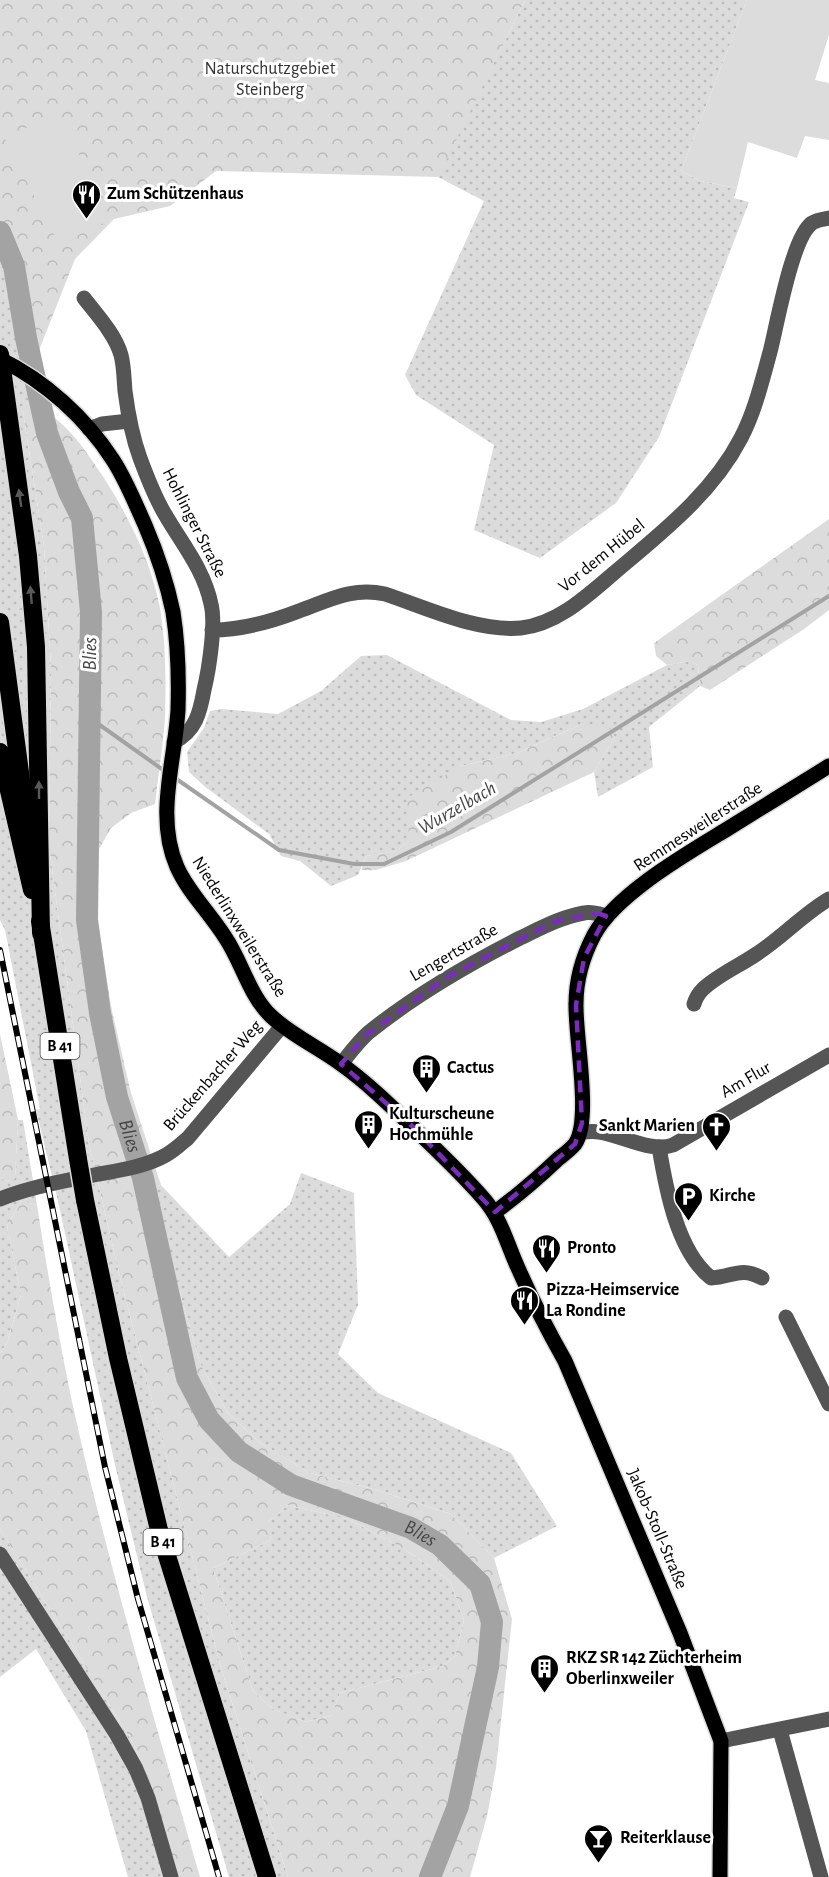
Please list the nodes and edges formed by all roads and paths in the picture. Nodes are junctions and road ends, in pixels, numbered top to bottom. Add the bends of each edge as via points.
1 (829, 218) edge
2 (84, 298) dead end
3 (0, 358) edge
4 (129, 421) junction
5 (89, 429) junction
6 (0, 622) edge
7 (212, 630) junction
8 (174, 742) junction
9 (0, 752) edge
10 (829, 766) edge
11 (829, 899) edge
12 (606, 916) junction
13 (41, 933) junction
14 (694, 1004) dead end
15 (282, 1026) junction
16 (829, 1055) edge
17 (341, 1064) junction
18 (580, 1132) junction
19 (658, 1147) junction
20 (0, 1199) edge
21 (495, 1212) junction
22 (762, 1278) dead end
23 (786, 1317) dead end
24 (829, 1404) edge
25 (0, 1554) edge
26 (829, 1719) edge
27 (780, 1730) junction
28 (721, 1741) junction
29 (171, 1877) edge
30 (267, 1877) edge
31 (720, 1877) edge
32 (821, 1877) edge

1 - 7 street, Vor dem Hübel via 812,223 802,234 752,413 724,466 702,494 666,528 583,599 544,621 523,628 500,628 369,590 352,592 271,620
2 - 4 street, Hohlinger Straße via 111,333 121,355
3 - 5 main road, Niederlinxweilerstraße via 56,396
13 -> 3 highway via 36,647 28,556
4 - 5 street
4 - 7 street, Hohlinger Straße via 151,486 205,579 212,606
5 - 8 main road, Niederlinxweilerstraße via 112,459 132,497 164,577 177,642 178,712
6 - 13 highway, B 41
7 - 8 street, Hohlinger Straße via 199,715 193,729
8 - 15 main road, Niederlinxweilerstraße via 167,820 176,866 226,938 260,1003
9 - 13 highway
10 - 12 main road, Remmesweilerstraße via 669,865
11 - 14 street via 758,954 706,986
12 - 17 street, Lengertstraße via 585,912 555,921 484,956 386,1019
12 - 18 main road, Remmesweilerstraße via 594,934 577,983
13 - 30 highway, B 41, bridge via 85,1200 159,1530
15 - 17 main road, Niederlinxweilerstraße
15 - 20 street, Brückenbacher Weg via 178,1147 153,1161
16 - 19 street, Am Flur via 673,1144
17 - 21 main road, Niederlinxweilerstraße via 372,1088
18 - 19 street via 598,1132
18 - 21 main road via 574,1144
19 - 22 street via 672,1211 702,1271 711,1278 742,1271
21 - 28 main road, Jakob-Stoll-Straße via 612,1471
23 - 24 street
25 - 29 street via 131,1760 148,1798
26 - 27 street
27 - 28 street
27 - 32 street
28 - 31 main road, Jakob-Stoll-Straße

